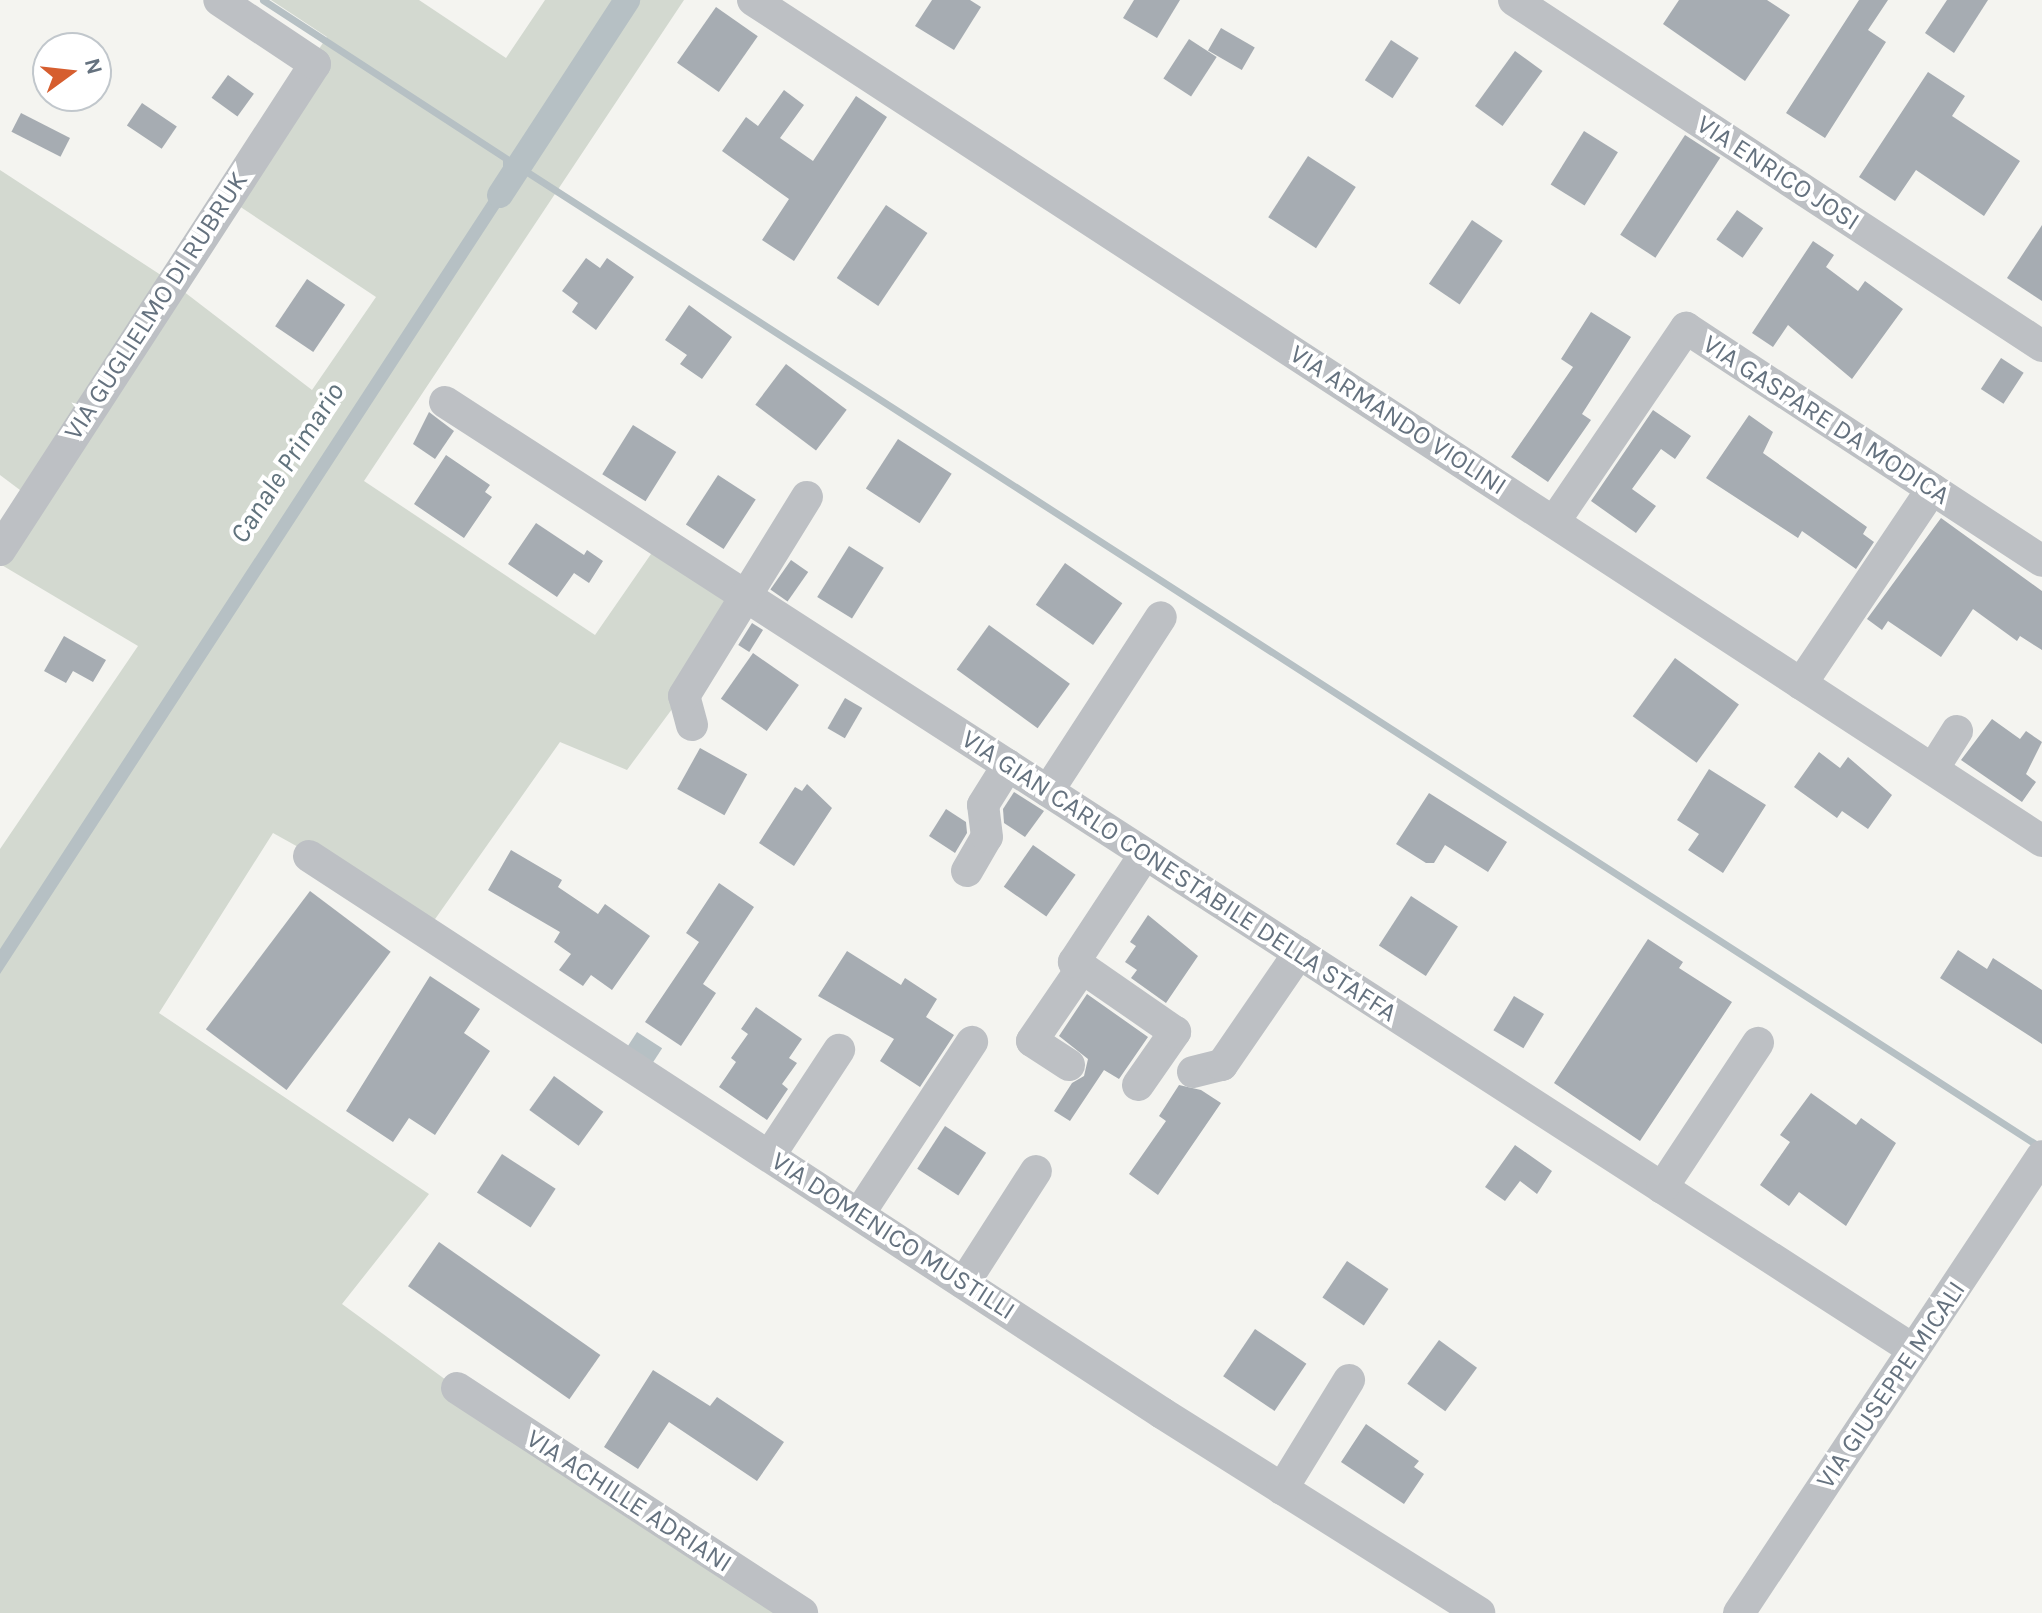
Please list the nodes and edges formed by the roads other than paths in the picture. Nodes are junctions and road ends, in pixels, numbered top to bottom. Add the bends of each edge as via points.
1 (219, 0) edge
2 (753, 0) edge
3 (1514, 0) edge
4 (2042, 346) edge
5 (445, 402) dead end
6 (1932, 489) junction
7 (807, 497) dead end
8 (1554, 522) junction
9 (0, 550) edge
10 (2042, 561) edge
11 (743, 594) junction
12 (1161, 617) dead end
13 (1801, 684) junction
14 (692, 725) dead end
15 (1957, 731) dead end
16 (1008, 765) junction
17 (1933, 769) junction
18 (1048, 791) junction
19 (2042, 841) edge
20 (1145, 854) junction
21 (309, 856) dead end
22 (967, 871) dead end
23 (1299, 953) junction
24 (1082, 968) junction
25 (972, 1042) dead end
26 (1758, 1043) dead end
27 (839, 1050) dead end
28 (1069, 1065) dead end
29 (1193, 1072) dead end
30 (1138, 1085) dead end
31 (770, 1155) junction
32 (2037, 1164) edge
33 (1036, 1171) dead end
34 (1662, 1188) junction
35 (859, 1214) junction
36 (964, 1283) junction
37 (1914, 1350) junction
38 (1349, 1380) dead end
39 (457, 1388) dead end
40 (1282, 1489) junction
41 (802, 1613) edge
42 (1479, 1613) edge
43 (1739, 1613) edge

1 - 9 street, VIA GUGLIELMO DI RUBRUK via 315,64
2 - 8 street, VIA ARMANDO VIOLINI
3 - 4 street, VIA ENRICO JOSI
5 - 11 street, VIA GIAN CARLO CONESTABILE DELLA STAFFA
6 - 8 street, VIA GASPARE DA MODICA via 1686,328
6 - 10 street, VIA GASPARE DA MODICA
6 - 13 street
7 - 11 street
8 - 13 street, VIA ARMANDO VIOLINI
11 - 14 street via 684,696
11 - 16 street, VIA GIAN CARLO CONESTABILE DELLA STAFFA
12 - 18 street
13 - 17 street, VIA ARMANDO VIOLINI
15 - 17 street
16 - 18 street, VIA GIAN CARLO CONESTABILE DELLA STAFFA
16 - 22 street via 983,805 987,837
17 - 19 street, VIA ARMANDO VIOLINI
18 - 20 street, VIA GIAN CARLO CONESTABILE DELLA STAFFA
20 - 23 street, VIA GIAN CARLO CONESTABILE DELLA STAFFA
20 - 24 street via 1074,962
21 - 31 street, VIA DOMENICO MUSTILLI
23 - 29 street via 1222,1065
23 - 34 street, VIA GIAN CARLO CONESTABILE DELLA STAFFA
24 - 28 street via 1032,1041
24 - 30 street via 1175,1032
25 - 35 street
26 - 34 street
27 - 31 street
31 - 35 street, VIA DOMENICO MUSTILLI
32 - 37 street, VIA GIUSEPPE MICALI
33 - 36 street
34 - 37 street, VIA GIAN CARLO CONESTABILE DELLA STAFFA
35 - 36 street, VIA DOMENICO MUSTILLI
36 - 40 street, VIA DOMENICO MUSTILLI
37 - 43 street, VIA GIUSEPPE MICALI
38 - 40 street
39 - 41 street, VIA ACHILLE ADRIANI
40 - 42 street, VIA DOMENICO MUSTILLI

